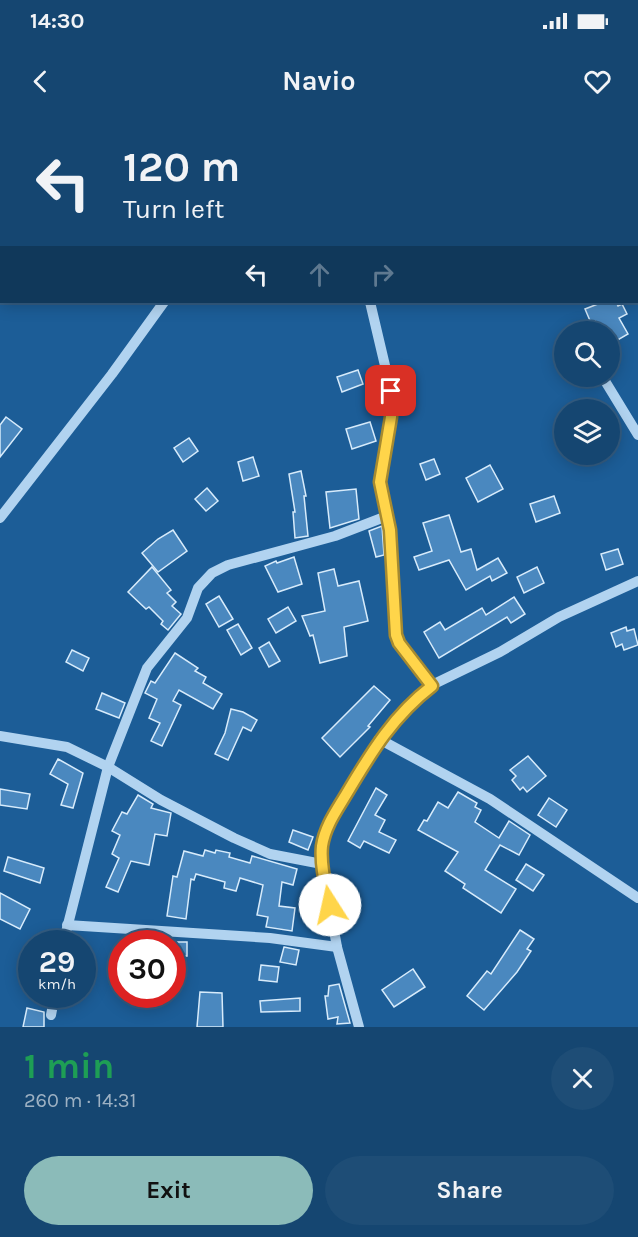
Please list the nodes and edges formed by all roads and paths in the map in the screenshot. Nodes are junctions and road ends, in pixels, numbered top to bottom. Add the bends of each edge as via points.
1 (163, 303) edge
2 (370, 303) edge
3 (609, 387) edge
4 (638, 435) edge
5 (387, 516) junction
6 (0, 518) edge
7 (638, 581) edge
8 (432, 686) junction
9 (0, 736) edge
10 (380, 739) junction
11 (108, 767) junction
12 (322, 864) junction
13 (638, 898) edge
14 (66, 925) junction
15 (65, 930) edge
16 (337, 947) junction
17 (52, 1008) edge
18 (51, 1015) dead end
19 (359, 1027) edge

1 - 6 street
2 - 5 street via 391,391 391,417 380,482
3 - 4 street
5 - 8 street via 396,635
5 - 11 street via 212,573 198,588 187,618 147,668
7 - 8 street via 559,617
8 - 10 street via 410,704
9 - 11 street via 67,747
10 - 12 street via 328,825
10 - 13 street via 490,799
11 - 12 street via 234,838 270,854
11 - 14 street
12 - 16 street
14 - 15 street
14 - 16 street via 270,938
16 - 19 street
17 - 18 street

